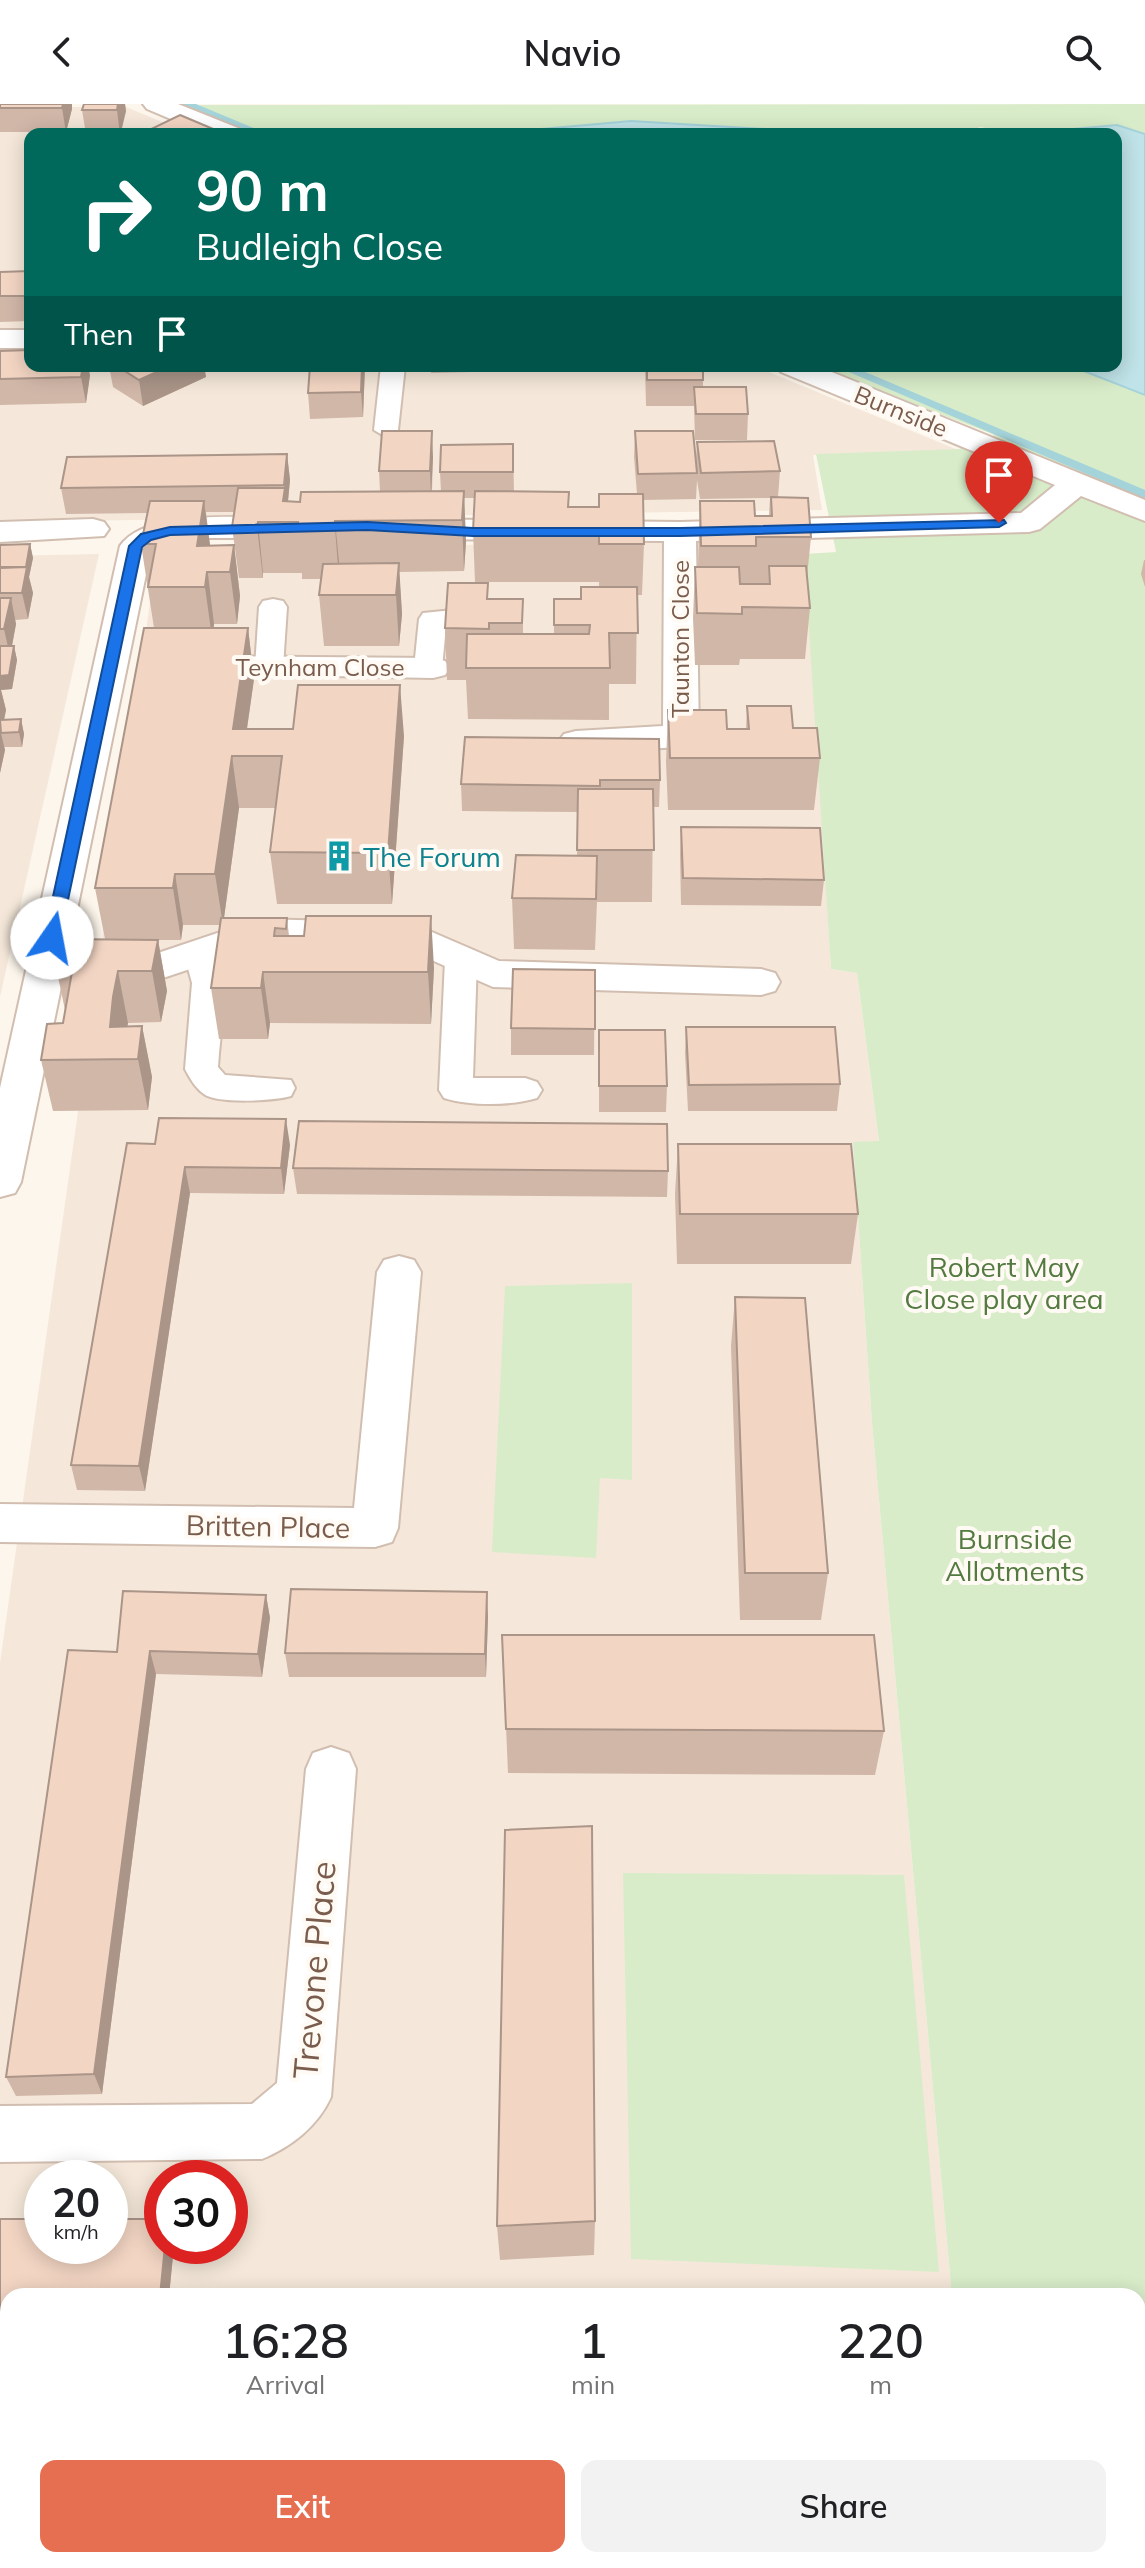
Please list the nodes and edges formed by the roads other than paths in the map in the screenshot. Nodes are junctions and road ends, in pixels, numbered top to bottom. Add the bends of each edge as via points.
1 (156, 104) edge
2 (214, 128) edge
3 (0, 339) edge
4 (24, 339) edge
5 (392, 372) edge
6 (806, 372) edge
7 (386, 430) edge
8 (1077, 483) junction
9 (1145, 511) edge
10 (367, 526) edge
11 (322, 527) edge
12 (93, 529) dead end
13 (0, 532) edge
14 (680, 532) junction
15 (273, 607) dead end
16 (508, 613) edge
17 (137, 666) junction
18 (269, 667) junction
19 (430, 668) joint
20 (576, 742) edge
21 (200, 954) junction
22 (461, 960) junction
23 (46, 968) junction
24 (761, 982) dead end
25 (279, 1088) dead end
26 (525, 1090) dead end
27 (0, 1182) edge
28 (399, 1272) dead end
29 (0, 1523) edge
30 (331, 1769) dead end
31 (0, 2134) edge

1 - 2 street
3 - 4 street
5 - 7 lane
6 - 8 street, Burnside
8 - 9 street, Burnside
8 - 14 street via 1029,522
10 - 14 street
11 - 17 street via 170,531 146,537 136,546
12 - 13 street
14 - 20 street, Taunton Close via 681,736
15 - 18 lane
16 - 19 lane via 433,619
17 - 18 street, Teynham Close
17 - 23 street
18 - 19 street, Teynham Close
21 - 22 street via 259,932 385,933 411,936
21 - 23 street via 157,967
21 - 25 lane via 208,983 201,1069 216,1087
22 - 24 street via 493,974
22 - 26 lane via 456,1090
23 - 27 street
28 - 29 street, Britten Place via 375,1528
30 - 31 street, Trevone Place via 303,2097 262,2131

